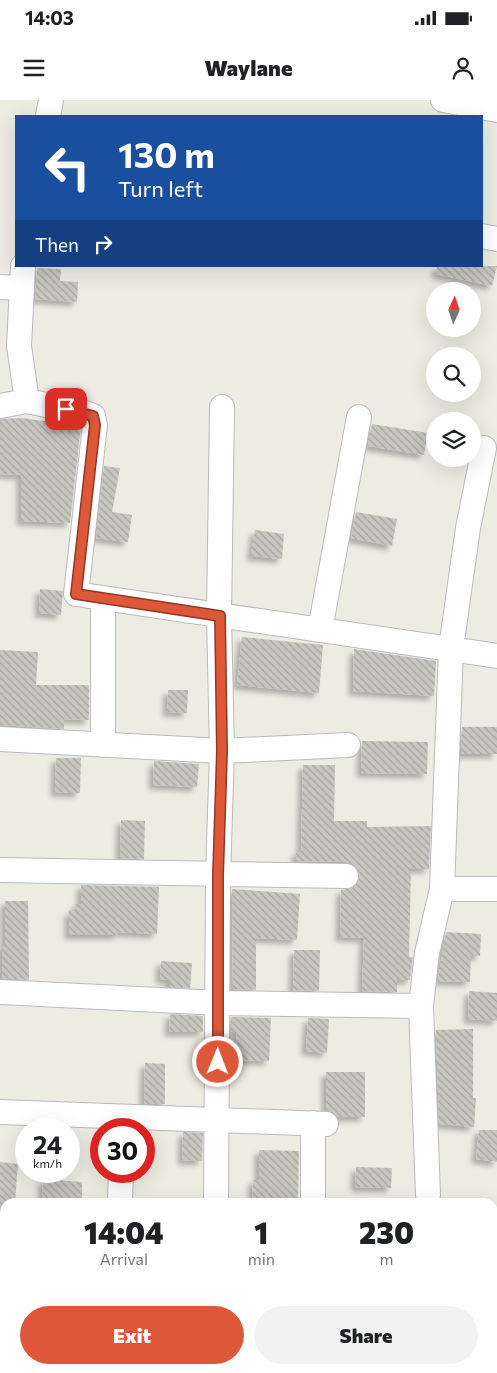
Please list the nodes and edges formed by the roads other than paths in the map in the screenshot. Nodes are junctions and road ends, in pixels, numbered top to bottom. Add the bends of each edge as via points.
1 (51, 100) edge
2 (443, 100) edge
3 (497, 110) edge
4 (48, 115) edge
5 (483, 236) edge
6 (497, 239) edge
7 (15, 280) edge
8 (27, 401) junction
9 (0, 406) edge
10 (222, 407) dead end
11 (359, 417) dead end
12 (484, 448) dead end
13 (102, 598) junction
14 (220, 616) junction
15 (320, 630) junction
16 (451, 648) junction
17 (497, 656) edge
18 (0, 739) edge
19 (103, 744) junction
20 (348, 745) dead end
21 (222, 751) junction
22 (0, 870) edge
23 (218, 876) junction
24 (346, 876) dead end
25 (442, 889) junction
26 (497, 889) edge
27 (0, 992) edge
28 (219, 1003) junction
29 (421, 1006) junction
30 (0, 1112) edge
31 (90, 1120) edge
32 (217, 1121) junction
33 (155, 1122) edge
34 (121, 1183) edge
35 (428, 1195) dead end
36 (120, 1198) edge
37 (216, 1198) edge
38 (313, 1198) edge

1 - 4 street
2 - 3 street
5 - 6 street
7 - 8 street via 19,346
8 - 9 street
8 - 13 street via 93,416 95,425 76,594
10 - 14 street
11 - 15 street
12 - 16 street via 468,528
13 - 14 street
13 - 19 street
14 - 15 street
14 - 21 street
15 - 16 street
16 - 17 street
16 - 25 street
18 - 19 street
19 - 21 street
20 - 21 street
21 - 23 street
22 - 23 street
23 - 24 street
23 - 28 street
25 - 26 street
25 - 29 street via 427,953
27 - 28 street
28 - 29 street
28 - 32 street
29 - 35 street
30 - 31 street
32 - 33 street
32 - 37 street
32 - 38 street via 319,1123
34 - 36 street

